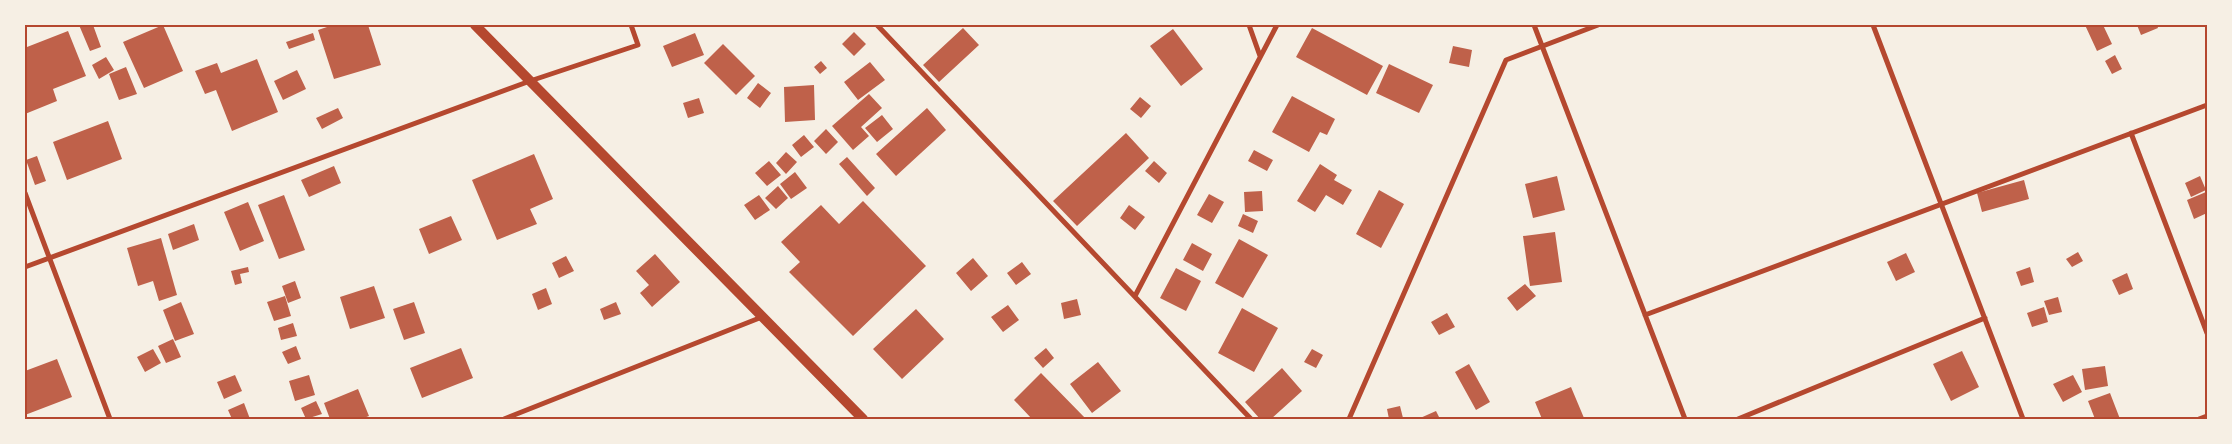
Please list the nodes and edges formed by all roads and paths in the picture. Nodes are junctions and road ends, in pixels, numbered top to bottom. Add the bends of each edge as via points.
1 (475, 25) edge
2 (631, 25) edge
3 (877, 25) edge
4 (1249, 25) edge
5 (1277, 25) edge
6 (1534, 25) edge
7 (1598, 25) edge
8 (1873, 25) edge
9 (1543, 46) junction
10 (1260, 56) junction
11 (530, 81) junction
12 (2207, 105) edge
13 (2132, 133) junction
14 (25, 193) edge
15 (1941, 204) junction
16 (50, 258) junction
17 (25, 267) edge
18 (1135, 296) junction
19 (1645, 314) junction
20 (762, 317) junction
21 (1985, 318) junction
22 (2207, 333) edge
23 (2207, 416) edge
24 (110, 419) edge
25 (504, 419) edge
26 (863, 419) edge
27 (1251, 419) edge
28 (1349, 419) edge
29 (1685, 419) edge
30 (1738, 419) edge
31 (2023, 419) edge
32 (2199, 419) edge

1 - 11 main road
2 - 11 street via 638,45
3 - 18 street
4 - 10 street
5 - 10 street
6 - 9 street
7 - 9 street
8 - 15 street
9 - 19 street
9 - 28 street via 1506,60
10 - 18 street
11 - 16 street
11 - 20 main road
12 - 13 street
13 - 15 street
13 - 22 street
14 - 16 street
15 - 19 street
15 - 21 street
16 - 17 street
16 - 24 street
18 - 27 street
19 - 29 street
20 - 25 street
20 - 26 main road
21 - 30 street
21 - 31 street
23 - 32 street

